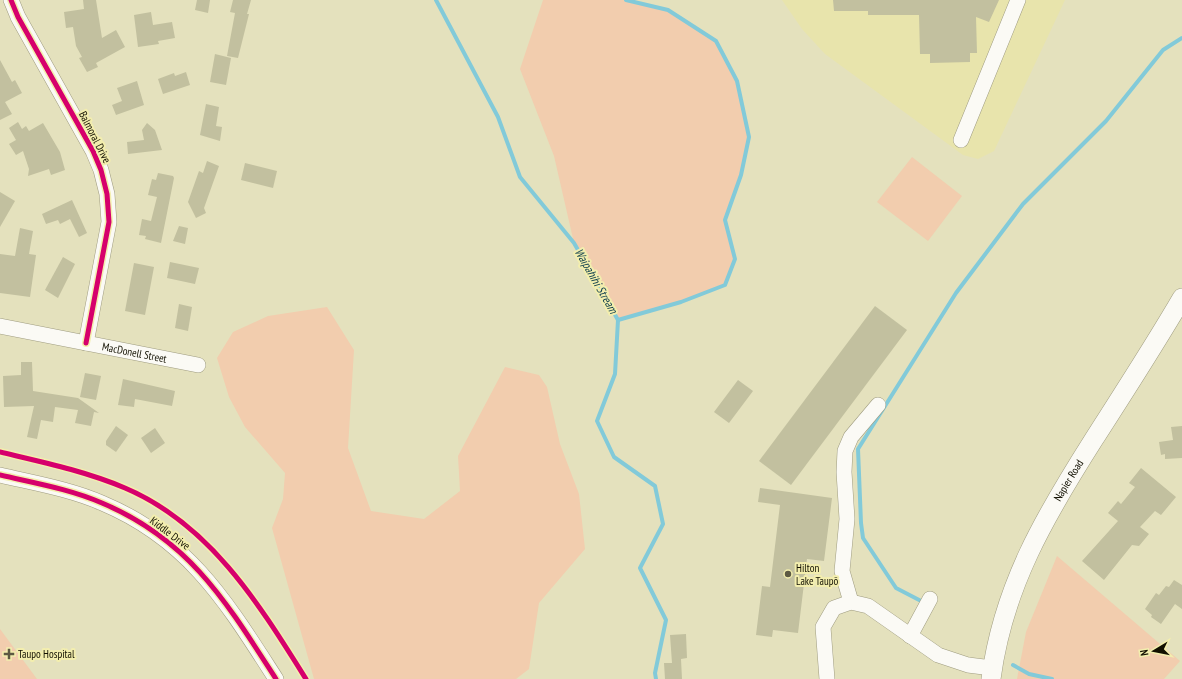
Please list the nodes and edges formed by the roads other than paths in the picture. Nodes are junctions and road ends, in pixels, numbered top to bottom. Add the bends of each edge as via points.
1 (12, 0) edge
2 (1018, 0) edge
3 (961, 140) dead end
4 (1182, 298) edge
5 (0, 326) edge
6 (86, 343) junction
7 (198, 366) dead end
8 (878, 405) dead end
9 (0, 475) edge
10 (930, 600) dead end
11 (851, 602) junction
12 (910, 636) junction
13 (992, 674) edge
14 (276, 679) edge
15 (827, 679) edge

1 - 6 street, Balmoral Drive via 18,17 93,151 107,194 108,222
2 - 3 street
4 - 13 main road, Napier Road via 1062,490 1028,551 1006,609
5 - 6 street, MacDonell Street
6 - 7 street, MacDonell Street
8 - 11 street via 852,437 845,451 847,518 842,571
9 - 14 street, Kiddle Drive via 63,490 102,503 148,527 184,555 211,582
10 - 12 street
11 - 12 street via 868,606
11 - 15 street via 834,608 822,626
12 - 13 street via 938,656

